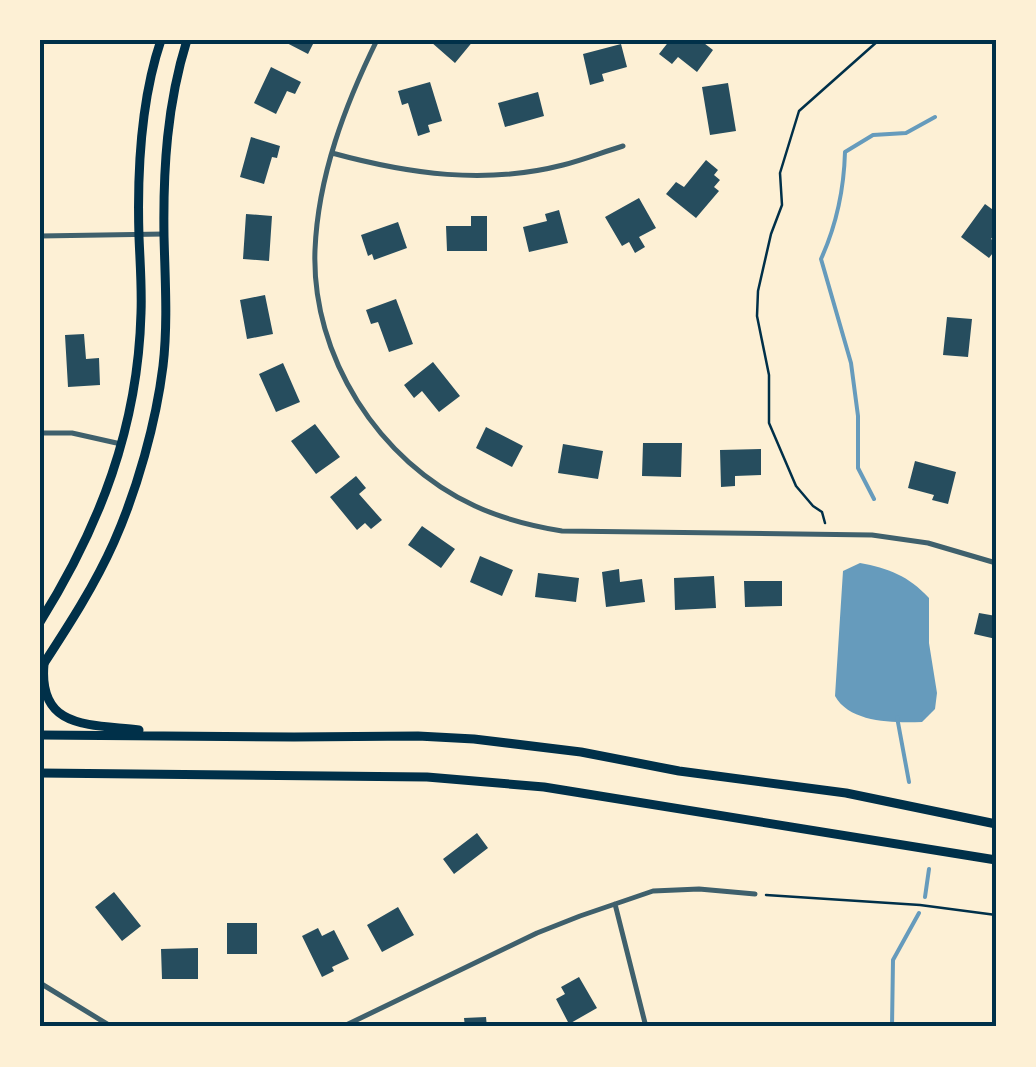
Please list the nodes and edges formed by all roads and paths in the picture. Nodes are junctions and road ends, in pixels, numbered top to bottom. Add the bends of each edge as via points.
1 (162, 40) edge
2 (187, 40) edge
3 (377, 40) edge
4 (878, 40) edge
5 (623, 146) dead end
6 (332, 153) junction
7 (164, 234) junction
8 (139, 235) junction
9 (40, 236) edge
10 (40, 433) edge
11 (121, 444) junction
12 (826, 533) junction
13 (996, 563) edge
14 (40, 622) edge
15 (42, 667) edge
16 (40, 734) edge
17 (176, 734) junction
18 (40, 774) edge
19 (996, 824) edge
20 (996, 860) edge
21 (755, 894) joint
22 (615, 904) junction
23 (996, 915) edge
24 (40, 982) edge
25 (112, 1027) edge
26 (342, 1027) edge
27 (646, 1027) edge

1 - 8 main road via 142,135
2 - 7 main road via 166,137
3 - 6 street
4 - 12 path via 799,112 758,291 769,423 796,486 824,517
5 - 6 street via 550,168 481,176 419,173
6 - 12 street via 315,252 323,320 360,405 425,476 501,517 562,531
7 - 8 street
7 - 15 main road via 163,366 136,481 114,542
8 - 9 street
8 - 11 main road via 138,358
10 - 11 street
11 - 14 main road via 93,527
12 - 13 street via 928,543
15 - 17 main road via 46,699 68,720
16 - 17 main road
17 - 19 main road via 506,742 846,793
18 - 20 main road via 481,780
21 - 22 street via 666,889
21 - 23 path
22 - 26 street via 537,933
22 - 27 street
24 - 25 street

